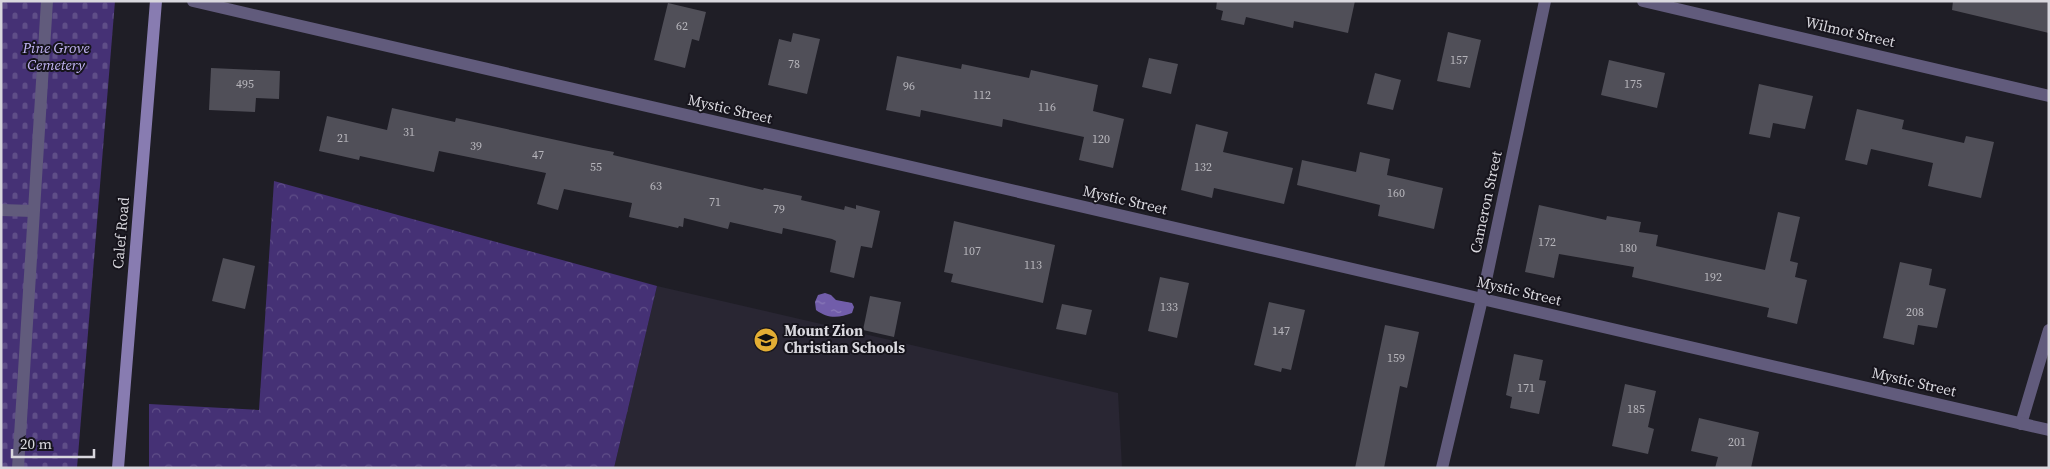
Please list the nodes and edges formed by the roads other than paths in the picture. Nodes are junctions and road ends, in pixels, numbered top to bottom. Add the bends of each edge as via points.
1 (47, 1) edge
2 (156, 1) edge
3 (193, 1) edge
4 (1545, 1) edge
5 (1643, 1) edge
6 (2049, 96) edge
7 (1, 210) edge
8 (33, 212) junction
9 (1482, 299) junction
10 (2049, 330) edge
11 (2020, 424) junction
12 (2049, 430) edge
13 (18, 468) edge
14 (118, 468) edge
15 (1442, 468) edge

1 - 8 street
2 - 14 main road, Calef Road
3 - 9 street, Mystic Street
4 - 9 street, Cameron Street
5 - 6 street, Wilmot Street
7 - 8 street
8 - 13 street
9 - 11 street, Mystic Street
9 - 15 street, Cameron Street
10 - 11 street
11 - 12 street, Mystic Street

